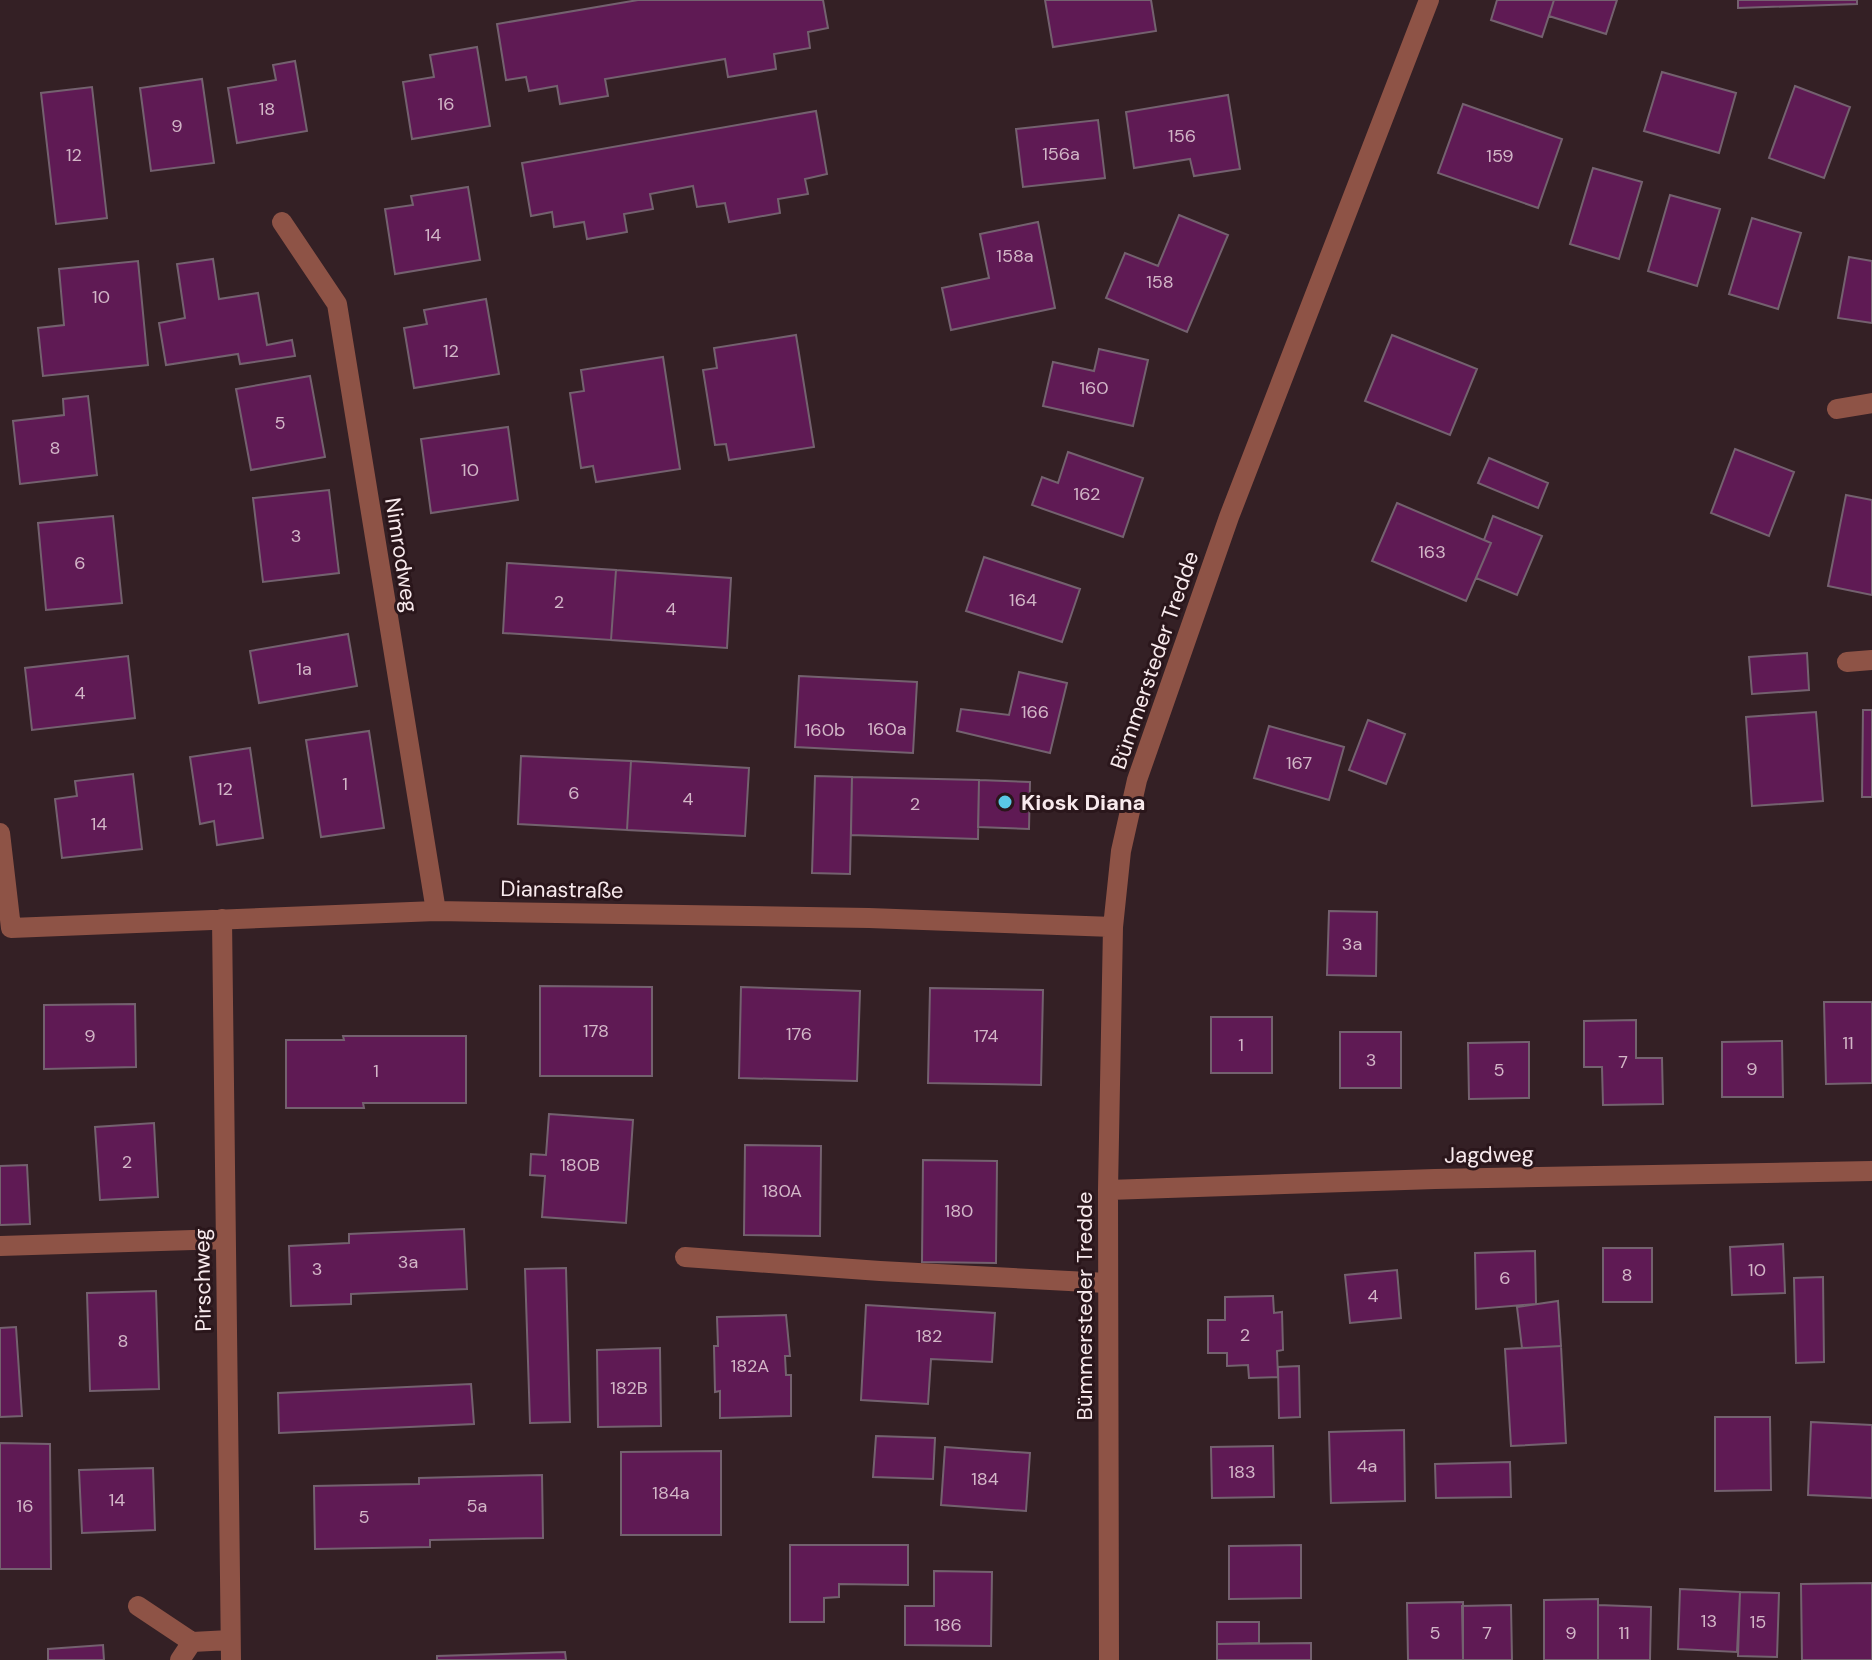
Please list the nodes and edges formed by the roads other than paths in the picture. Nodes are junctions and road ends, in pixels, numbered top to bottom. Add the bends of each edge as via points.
1 (1429, 0) edge
2 (282, 222) dead end
3 (1872, 403) edge
4 (1837, 409) dead end
5 (1872, 660) edge
6 (1847, 662) dead end
7 (0, 833) edge
8 (436, 911) junction
9 (222, 919) junction
10 (1113, 927) junction
11 (1872, 1171) edge
12 (1108, 1190) junction
13 (225, 1239) junction
14 (0, 1246) edge
15 (685, 1257) dead end
16 (1107, 1283) junction
17 (138, 1606) dead end
18 (192, 1642) junction
19 (231, 1650) edge
20 (180, 1660) edge
21 (1109, 1660) edge

1 - 10 street, Bümmersteder Tredde via 1229,517 1137,780 1121,851
2 - 8 street, Nimrodweg via 337,304
3 - 4 street
5 - 6 street
7 - 9 street, Dianastraße via 11,928
8 - 9 street, Dianastraße
8 - 10 street, Dianastraße
9 - 13 street, Pirschweg
10 - 12 street, Bümmersteder Tredde
11 - 12 street, Jagdweg
12 - 16 street, Bümmersteder Tredde
13 - 14 street
13 - 19 street, Pirschweg
15 - 16 street
16 - 21 street, Bümmersteder Tredde
17 - 18 street
18 - 19 street, Pirschweg
18 - 20 street

